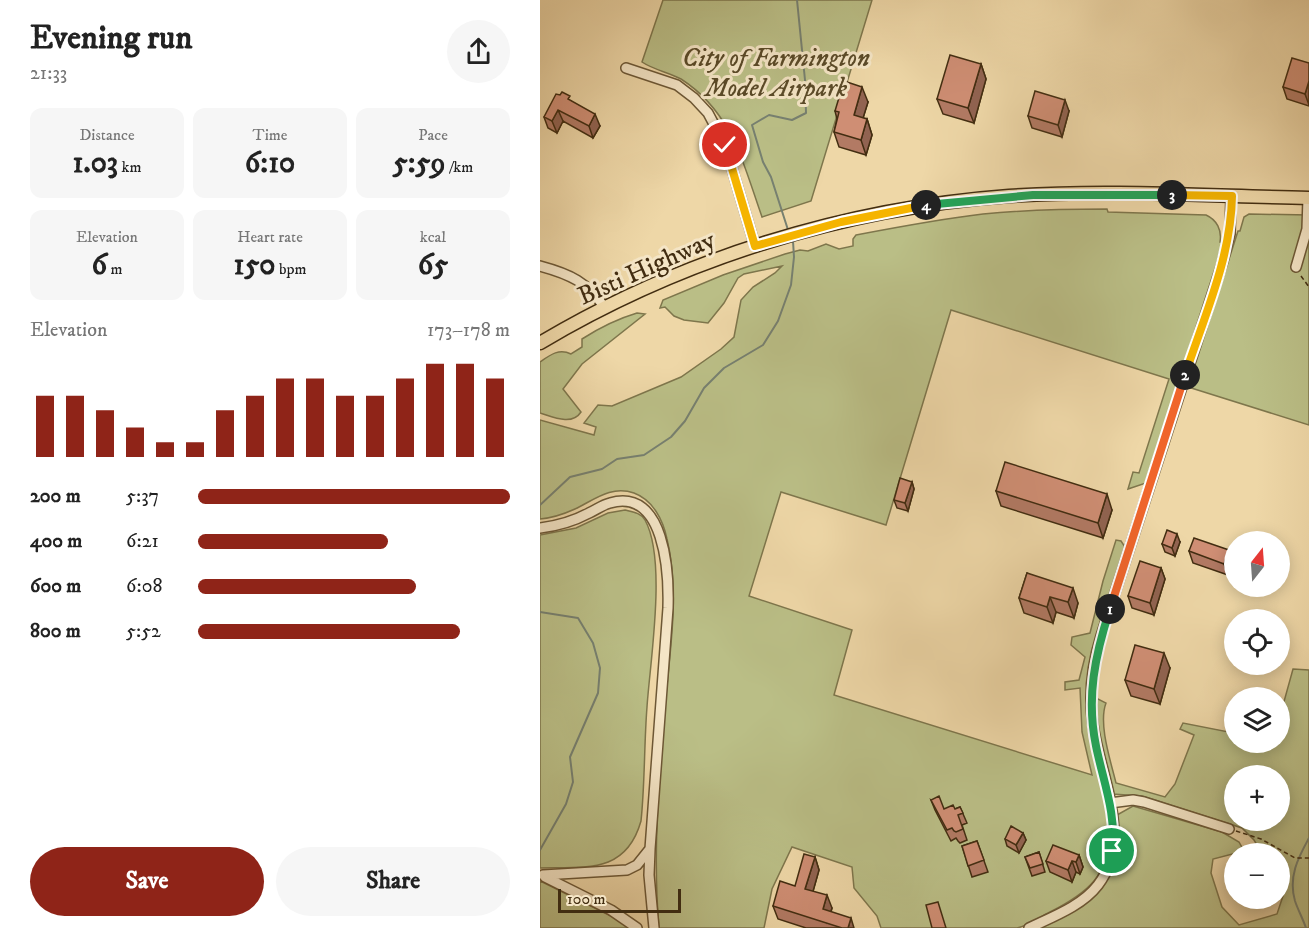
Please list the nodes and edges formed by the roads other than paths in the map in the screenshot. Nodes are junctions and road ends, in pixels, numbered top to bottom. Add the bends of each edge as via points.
1 (626, 68) dead end
2 (1232, 196) junction
3 (1308, 198) edge
4 (755, 246) junction
5 (540, 266) edge
6 (1296, 267) road end
7 (605, 308) junction
8 (540, 343) edge
9 (540, 528) edge
10 (1110, 803) junction
11 (1224, 827) edge
12 (650, 849) junction
13 (541, 875) edge
14 (637, 928) edge
15 (654, 928) edge
16 (1029, 928) edge

1 - 4 street via 677,85 708,113 725,145
2 - 3 main road, Bisti Highway
2 - 4 main road, Bisti Highway via 1072,194 977,199 876,214
2 - 10 street via 1230,234 1222,264 1096,656 1092,715
3 - 6 street via 1307,229
4 - 7 main road, Bisti Highway via 685,271
5 - 7 street via 587,285
7 - 8 main road, Bisti Highway
9 - 12 street via 575,519 609,503 626,502 651,516 659,533 668,576 668,608
10 - 11 street via 1144,802
10 - 16 street via 1113,842 1102,880 1077,903
12 - 13 street via 637,865 627,870
12 - 15 street
13 - 14 street via 611,910

